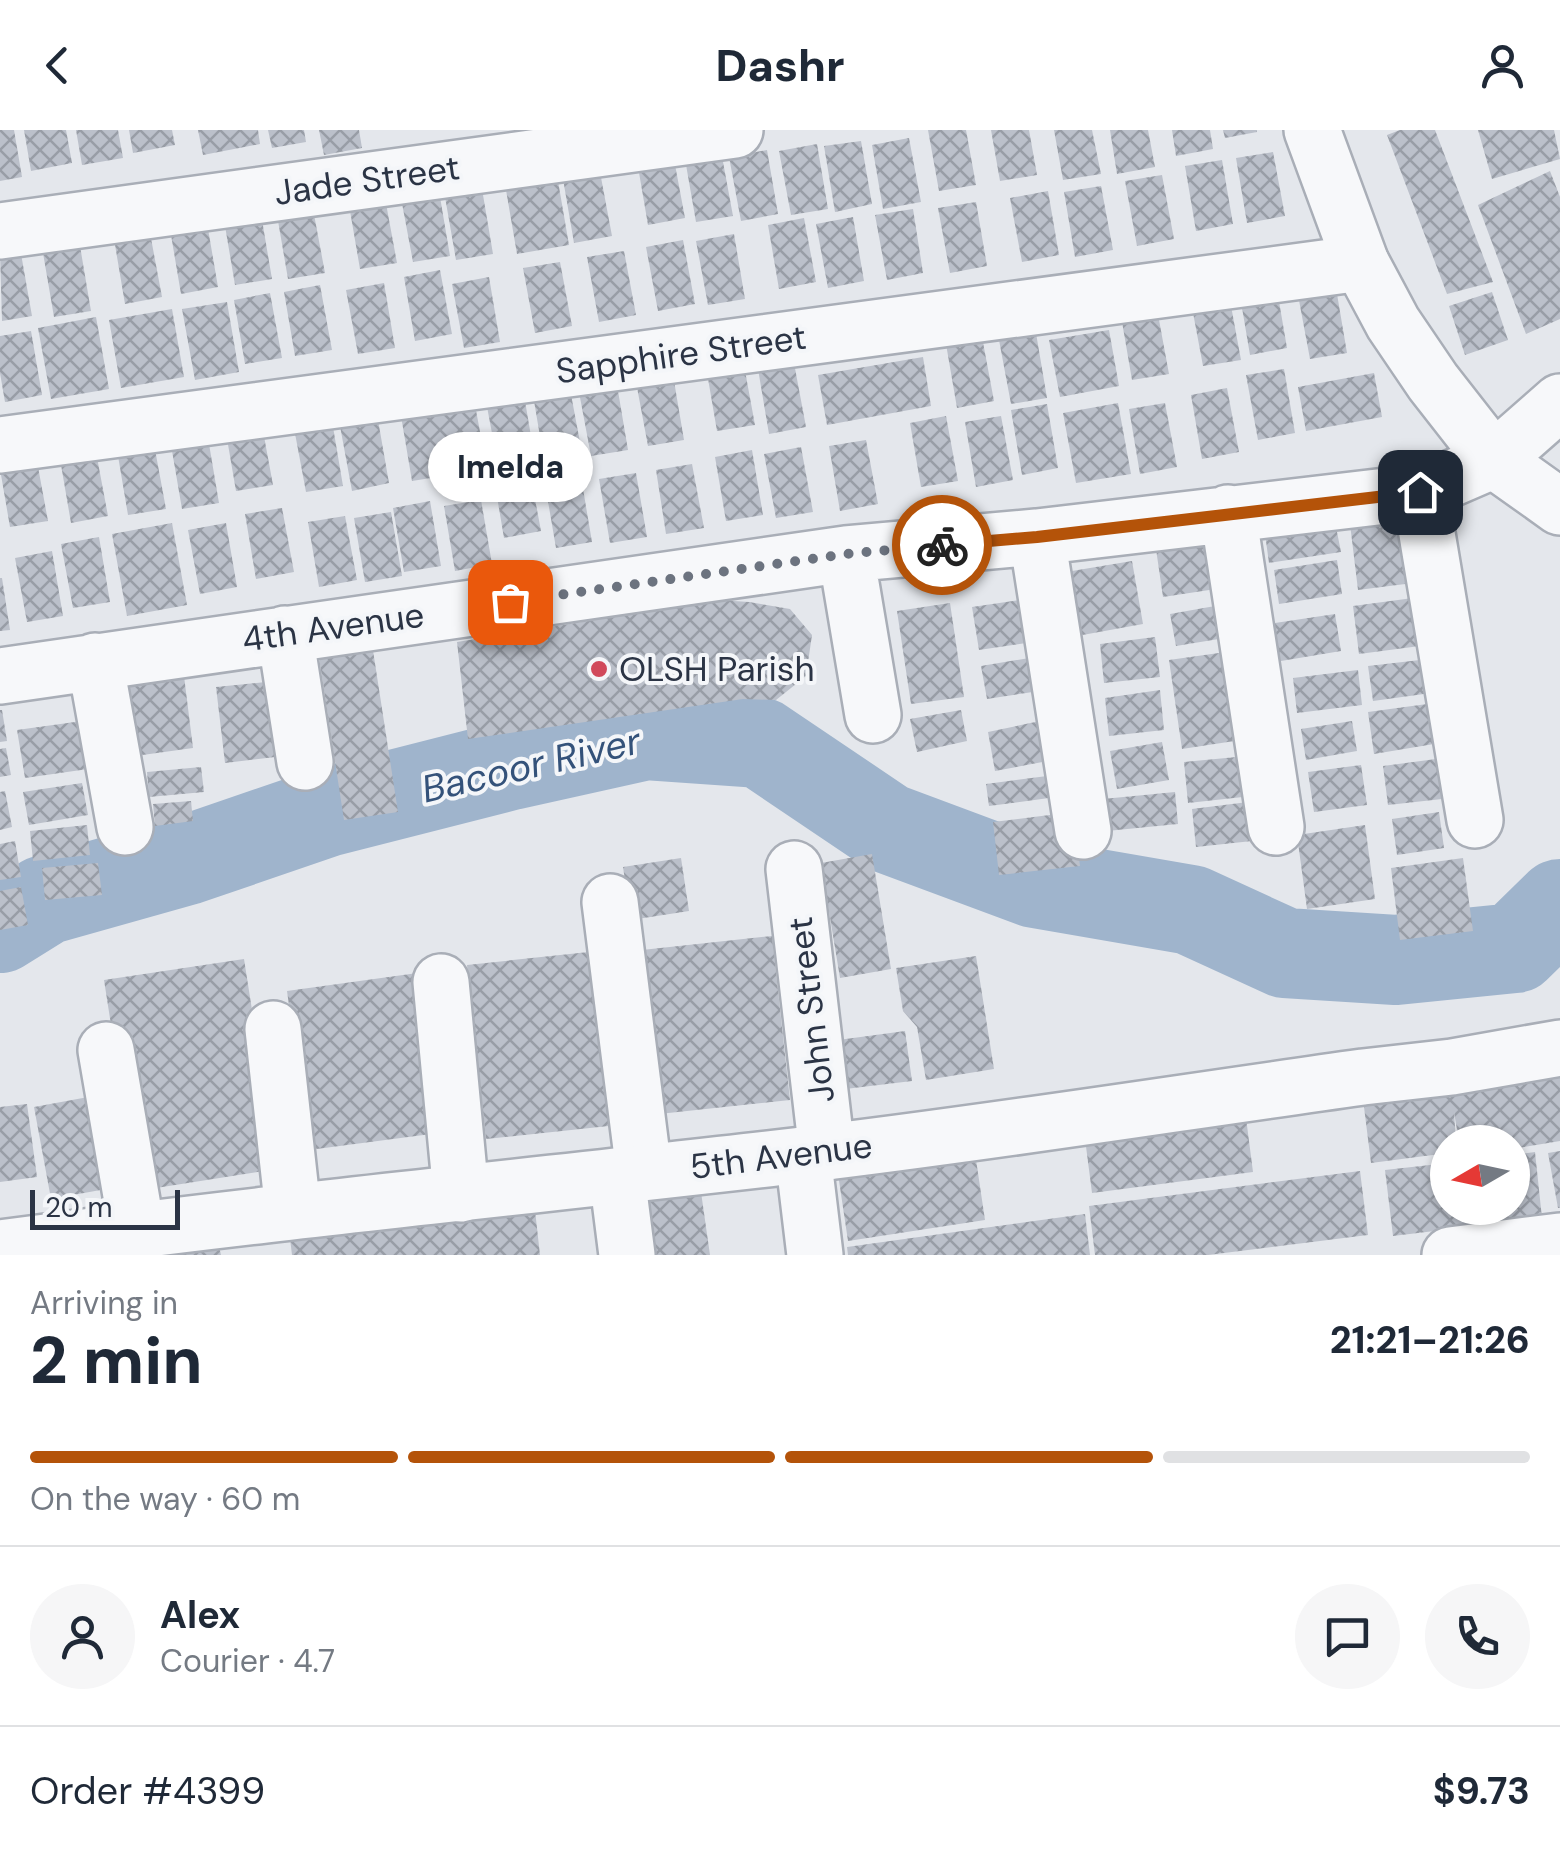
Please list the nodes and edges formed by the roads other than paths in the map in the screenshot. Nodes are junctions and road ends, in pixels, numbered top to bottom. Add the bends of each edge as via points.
1 (735, 130) edge
2 (1312, 130) edge
3 (0, 231) edge
4 (1361, 263) junction
5 (1560, 402) edge
6 (0, 445) edge
7 (1494, 460) junction
8 (1420, 492) junction
9 (1560, 507) edge
10 (1228, 513) junction
11 (1037, 537) junction
12 (846, 554) junction
13 (285, 634) junction
14 (95, 660) junction
15 (0, 676) edge
16 (873, 715) dead end
17 (305, 762) dead end
18 (1475, 820) dead end
19 (1276, 827) dead end
20 (125, 828) dead end
21 (1083, 831) dead end
22 (794, 869) dead end
23 (610, 902) dead end
24 (441, 982) dead end
25 (273, 1030) dead end
26 (1560, 1048) edge
27 (106, 1050) dead end
28 (815, 1153) junction
29 (630, 1174) junction
30 (461, 1194) junction
31 (294, 1211) junction
32 (137, 1230) junction
33 (1560, 1241) edge
34 (0, 1248) edge
35 (627, 1255) edge
36 (815, 1255) edge
37 (1450, 1255) edge

1 - 3 street, Jade Street
2 - 4 street
4 - 6 street, Sapphire Street
4 - 7 street via 1393,324
5 - 7 street, 4th Avenue
7 - 8 street, 4th Avenue
7 - 9 street
8 - 10 street, 4th Avenue
8 - 18 street
10 - 11 street, 4th Avenue
10 - 19 street
11 - 12 street, 4th Avenue
11 - 21 street
12 - 13 street, 4th Avenue
12 - 16 street
13 - 14 street, 4th Avenue
13 - 17 street
14 - 15 street, 4th Avenue
14 - 20 street
22 - 28 street, John Street
23 - 29 street
24 - 30 street
25 - 31 street
26 - 28 street, 5th Avenue
27 - 32 street
28 - 29 street, 5th Avenue
28 - 36 street, John Street
29 - 30 street, 5th Avenue
29 - 35 street
30 - 31 street, 5th Avenue
31 - 32 street, 5th Avenue
32 - 34 street, 5th Avenue
33 - 37 street

